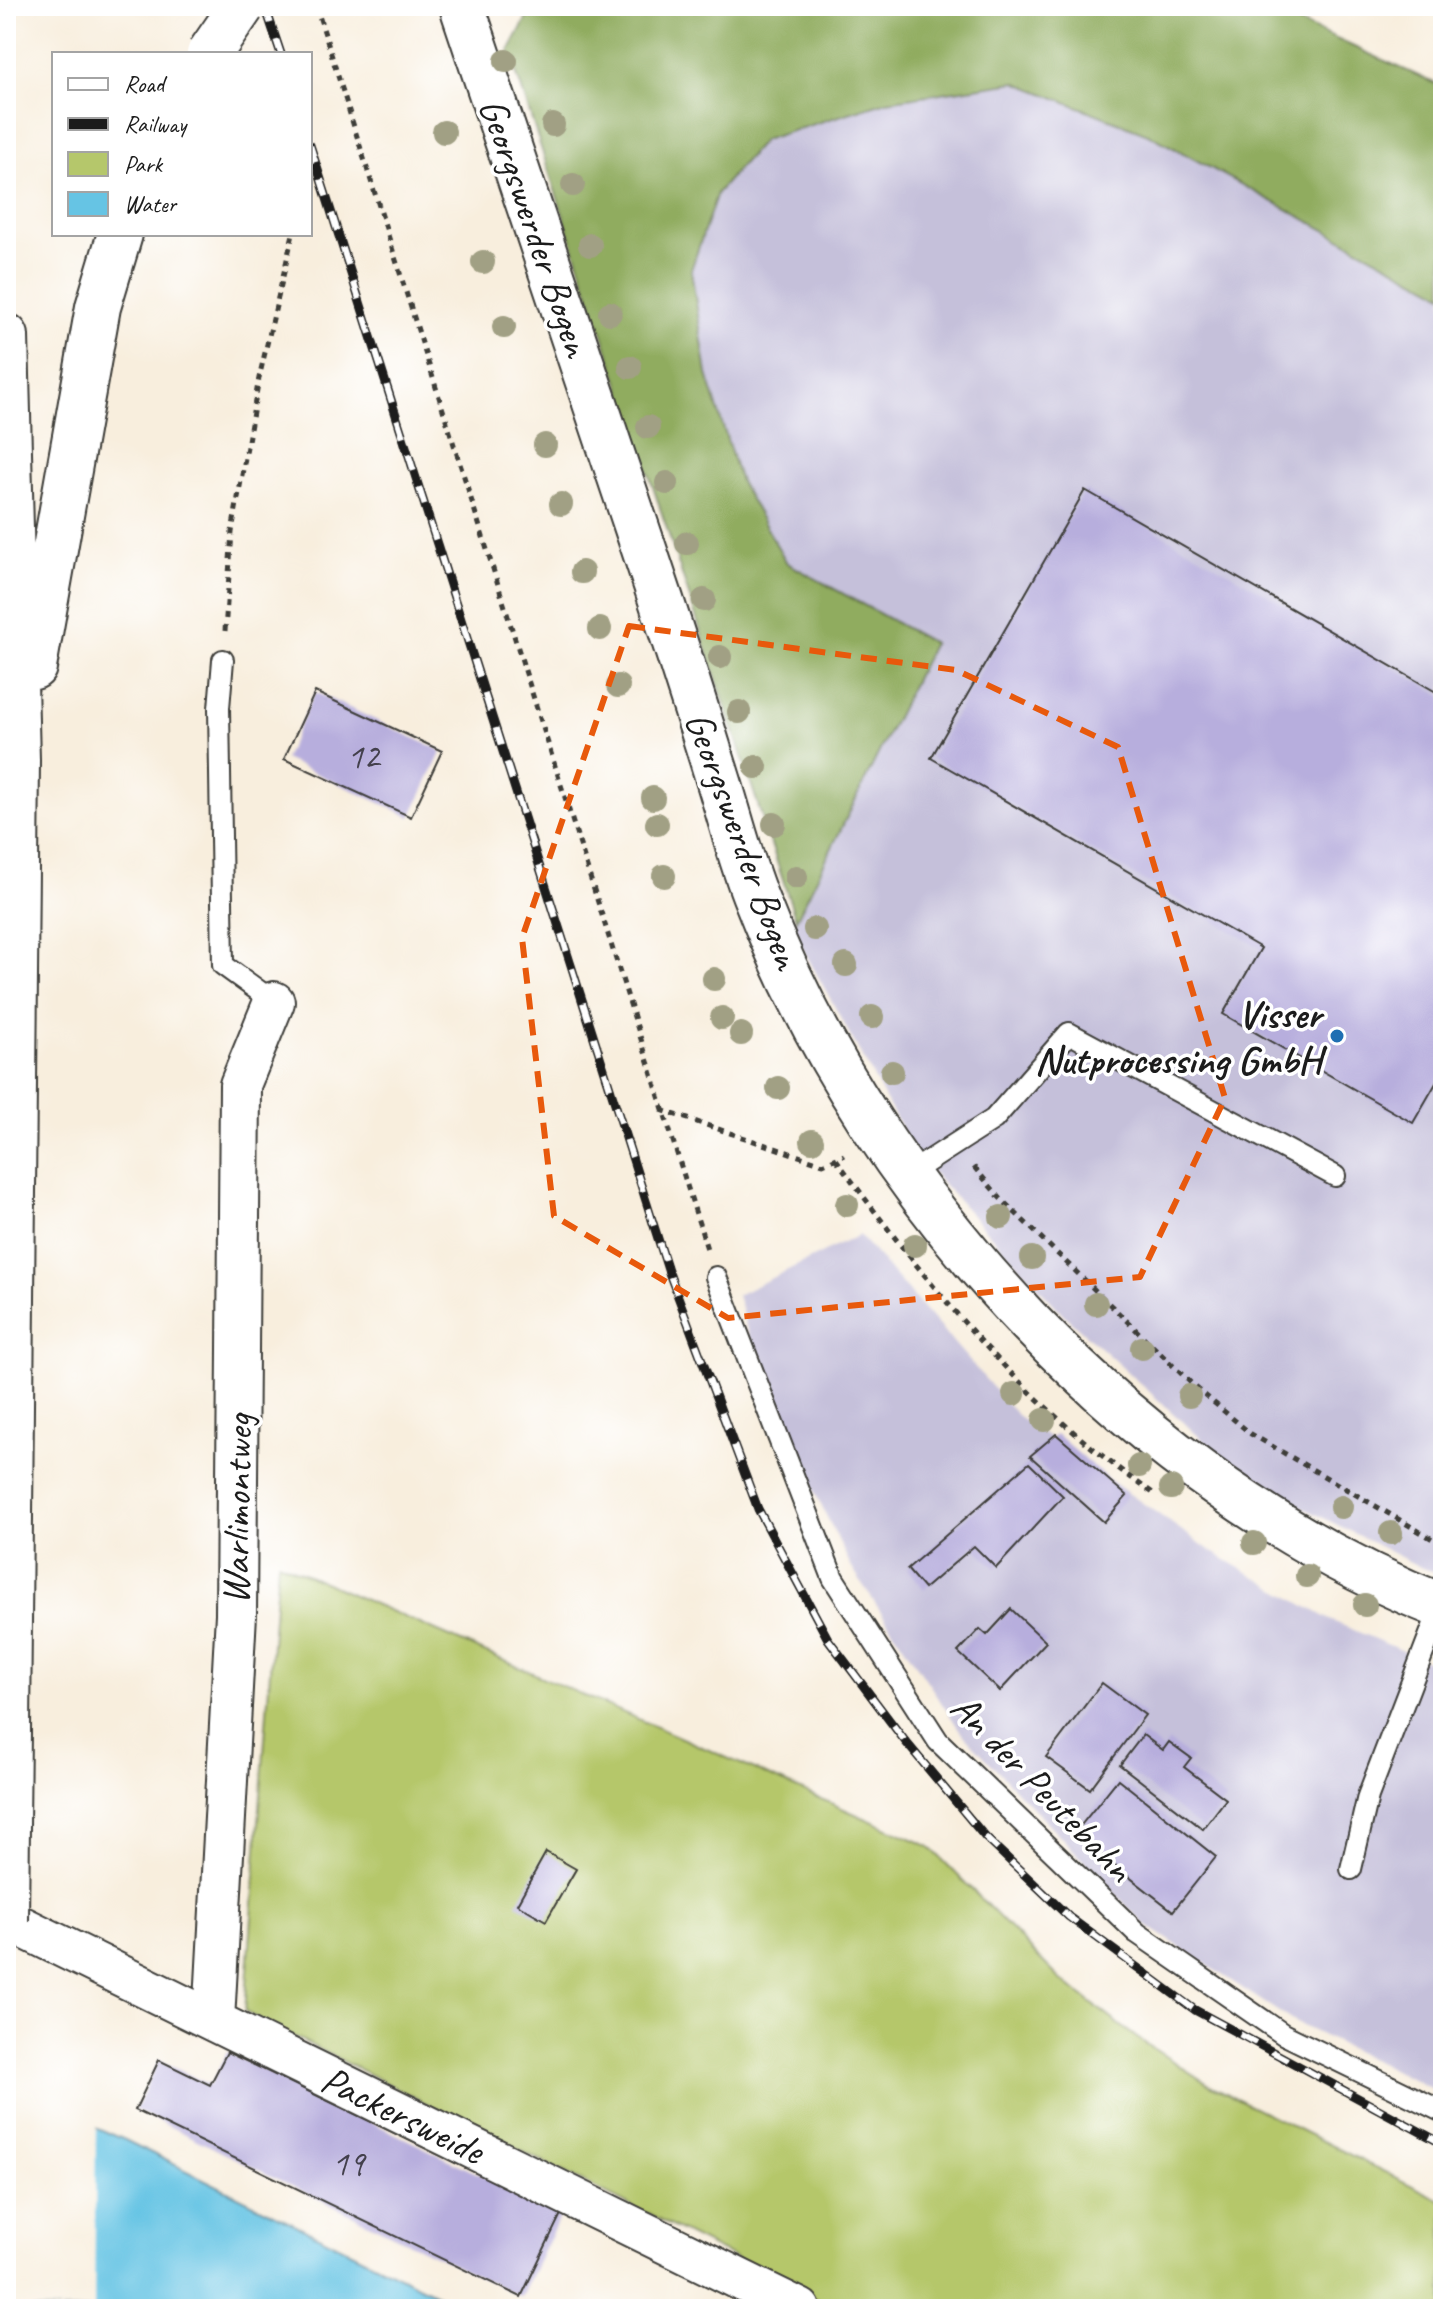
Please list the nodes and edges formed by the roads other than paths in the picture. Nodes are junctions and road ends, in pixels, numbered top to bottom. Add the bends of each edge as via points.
1 (242, 6) edge
2 (462, 6) edge
3 (210, 52) edge
4 (119, 236) edge
5 (6, 336) edge
6 (223, 660) road end
7 (17, 760) junction
8 (274, 1002) joint
9 (907, 1175) junction
10 (1335, 1176) dead end
11 (716, 1277) road end
12 (1442, 1606) edge
13 (1351, 1869) dead end
14 (6, 1920) edge
15 (214, 2021) junction
16 (1443, 2112) edge
17 (800, 2309) edge

1 - 3 main road, bridge
2 - 9 main road, Georgswerder Bogen via 757,901 813,1022 865,1116
4 - 7 main road via 98,307
5 - 7 main road
6 - 8 lane via 223,965
7 - 14 main road, bridge
8 - 15 street, Warlimontweg via 240,1085 236,1614
9 - 10 lane via 994,1119 1069,1033
9 - 12 main road, Georgswerder Bogen via 1004,1294 1101,1391 1186,1463 1337,1559
11 - 16 lane, An der Peutebahn via 833,1578 938,1741 1137,1933 1283,2034
12 - 13 lane via 1368,1796
14 - 15 street, Packersweide
15 - 17 street, Packersweide

